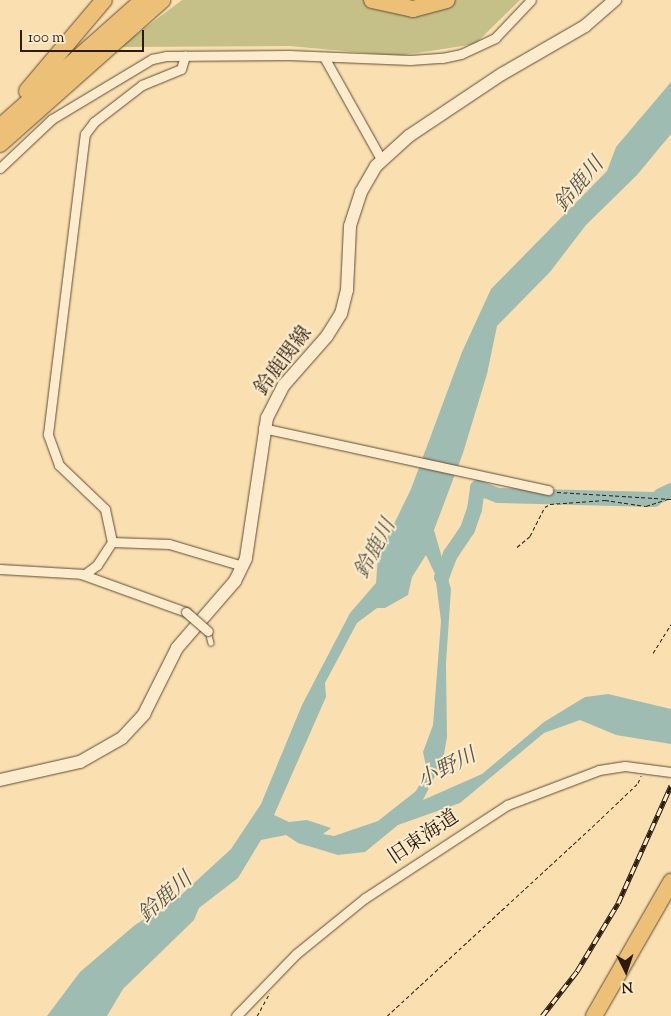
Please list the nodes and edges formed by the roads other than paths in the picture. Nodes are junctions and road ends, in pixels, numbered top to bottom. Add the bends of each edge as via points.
1 (104, 0) edge
2 (372, 0) edge
3 (447, 0) edge
4 (531, 0) edge
5 (615, 0) edge
6 (155, 2) edge
7 (185, 56) junction
8 (324, 57) junction
9 (0, 120) edge
10 (0, 127) edge
11 (0, 144) edge
12 (382, 159) junction
13 (0, 168) edge
14 (263, 428) junction
15 (548, 490) road end
16 (112, 542) junction
17 (243, 566) junction
18 (0, 569) edge
19 (79, 572) junction
20 (208, 631) joint
21 (211, 643) dead end
22 (671, 772) edge
23 (0, 780) edge
24 (671, 882) edge
25 (236, 1016) edge
26 (594, 1016) edge

1 - 9 highway
2 - 3 highway via 413,8
4 - 8 street via 495,38 461,54 410,60
5 - 12 main road, 鈴鹿関線 via 584,26 502,74 409,136
6 - 10 highway
6 - 11 highway
7 - 8 street
7 - 13 street via 152,60 52,119
7 - 16 street via 181,69 142,85 94,122 85,134 48,434 60,465 105,509
8 - 12 street
12 - 14 main road, 鈴鹿関線 via 368,177 354,208 348,242 347,290 341,314 327,336 284,385
14 - 15 street
14 - 17 main road, 鈴鹿関線
16 - 17 street via 160,542
16 - 19 street via 91,572
17 - 23 main road, 鈴鹿関線 via 228,593 177,648 144,714 122,738 80,762
18 - 19 street
19 - 20 street, bridge via 186,612
20 - 21 lane
22 - 25 street, 旧東海道 via 643,768 599,770 507,805 365,898 271,979
24 - 26 highway

